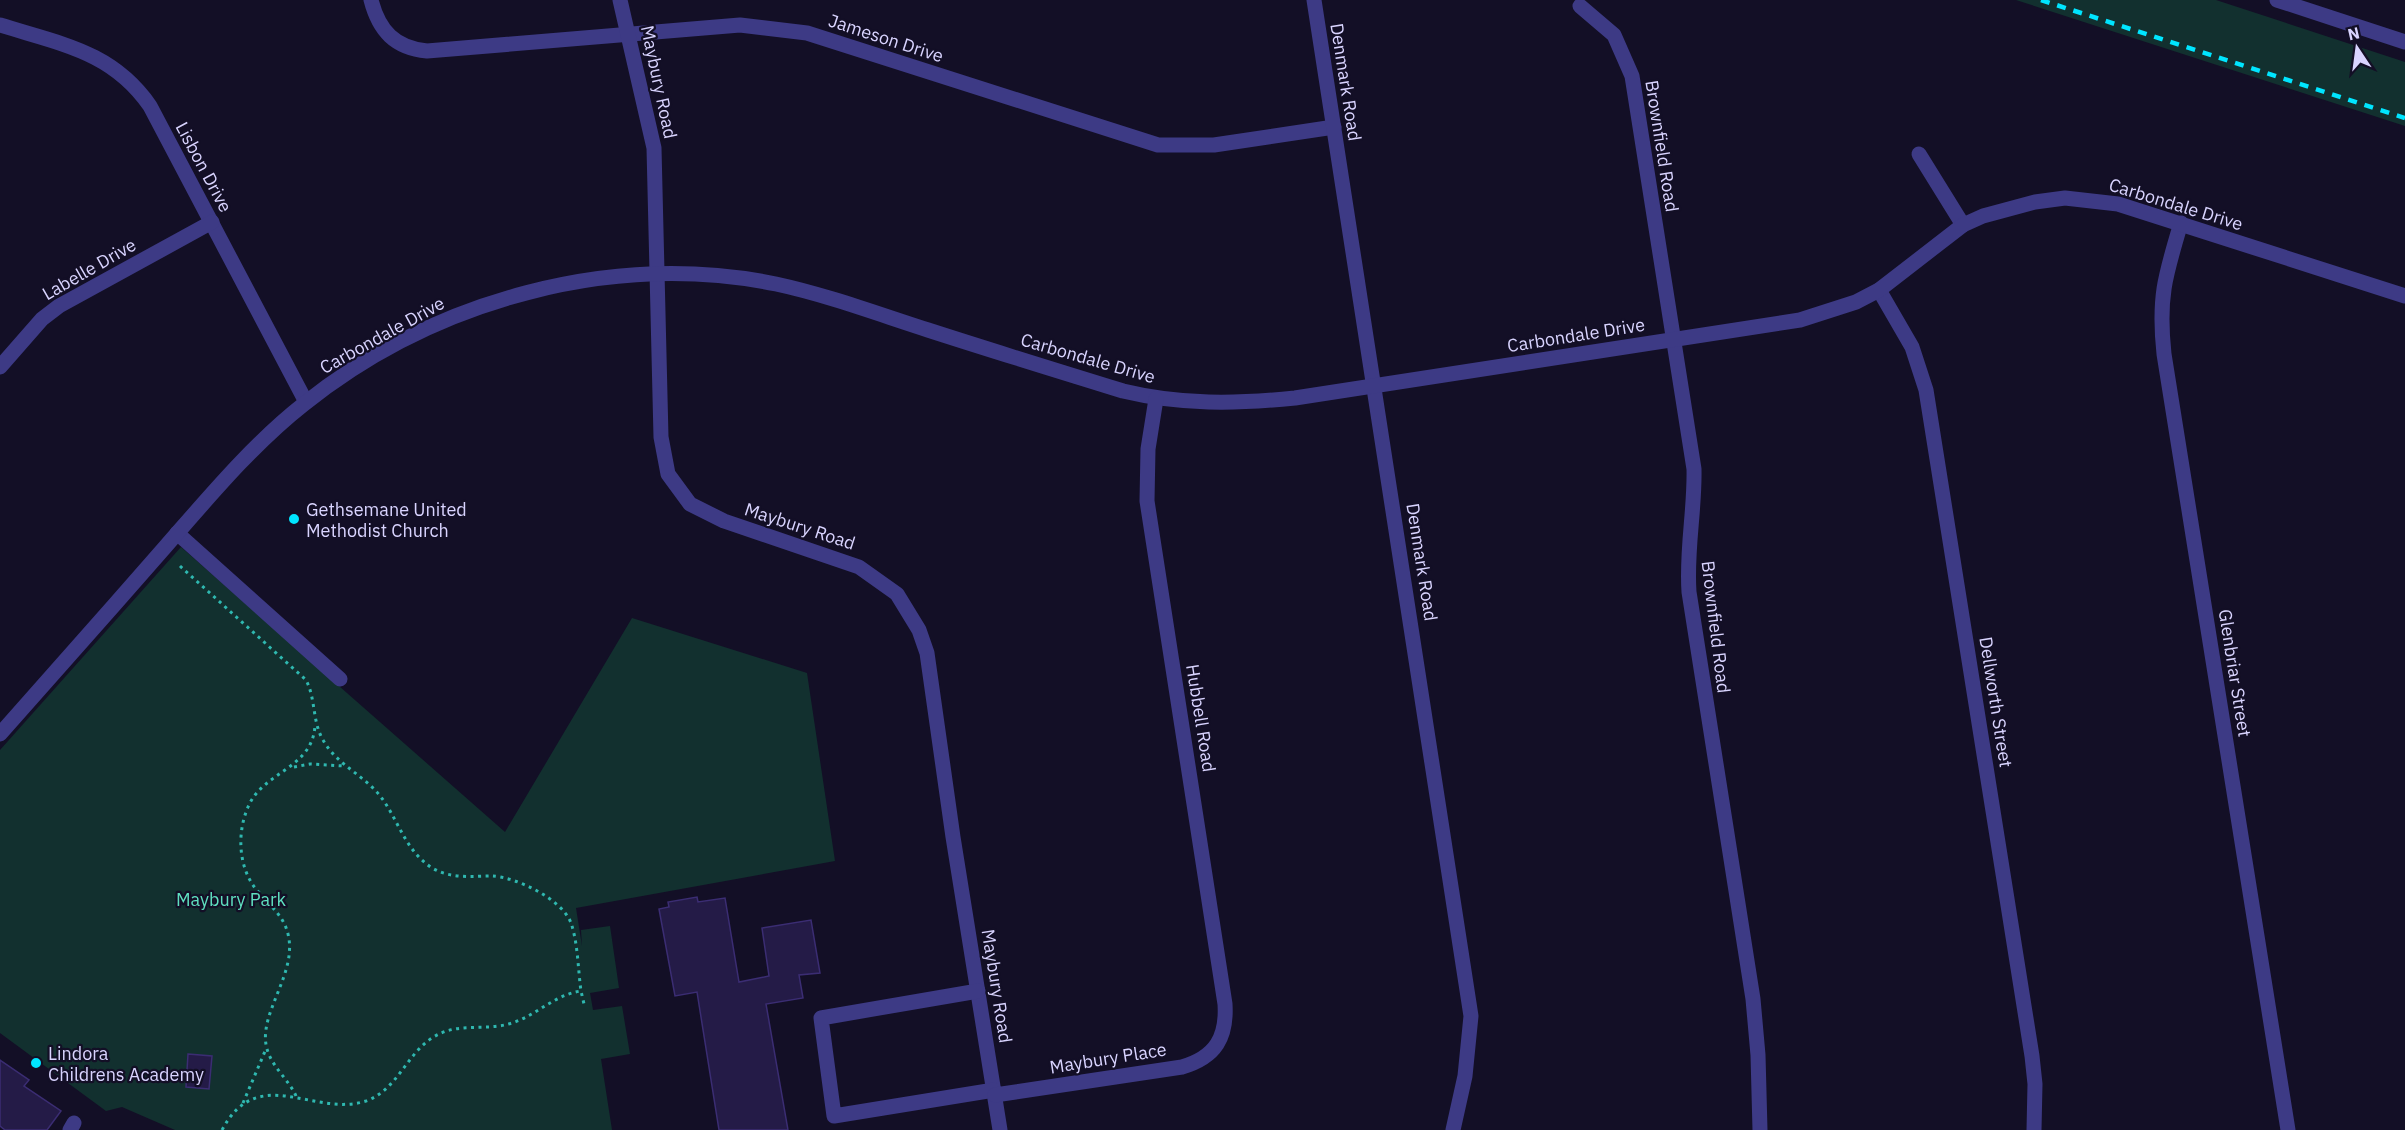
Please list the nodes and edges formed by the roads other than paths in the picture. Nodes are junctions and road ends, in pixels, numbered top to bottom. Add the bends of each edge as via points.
1 (371, 0) edge
2 (620, 0) edge
3 (1314, 0) edge
4 (2277, 0) edge
5 (1580, 6) dead end
6 (0, 25) edge
7 (628, 33) junction
8 (2405, 42) edge
9 (1334, 127) junction
10 (1919, 154) dead end
11 (212, 222) junction
12 (2181, 223) junction
13 (1963, 225) junction
14 (658, 276) junction
15 (1879, 290) junction
16 (2405, 296) edge
17 (1674, 340) junction
18 (0, 367) edge
19 (1374, 385) junction
20 (1156, 399) junction
21 (306, 402) junction
22 (177, 533) junction
23 (340, 679) dead end
24 (0, 734) edge
25 (978, 992) junction
26 (1218, 1043) joint
27 (994, 1092) junction
28 (1000, 1130) edge
29 (1453, 1130) edge
30 (1760, 1130) edge
31 (2034, 1130) edge
32 (2288, 1130) edge

1 - 7 street, Jameson Drive via 386,33 415,50
2 - 7 street, Maybury Road
3 - 9 street, Denmark Road
4 - 8 street
5 - 17 street, Brownfield Road via 1614,35 1632,76
6 - 11 street, Lisbon Drive via 93,56 126,76 150,106
7 - 9 street, Jameson Drive via 740,25 807,33 1158,145 1214,145
7 - 14 street, Maybury Road via 654,148
9 - 19 street, Denmark Road
10 - 13 street
11 - 18 street, Labelle Drive via 58,306
11 - 21 street, Lisbon Drive
12 - 13 street, Carbondale Drive via 2118,204 2066,198 2004,209
12 - 16 street, Carbondale Drive
12 - 32 street, Glenbriar Street via 2161,300 2164,354
13 - 15 street, Carbondale Drive
14 - 20 street, Carbondale Drive via 726,277 777,284
14 - 21 street, Carbondale Drive via 583,281 493,301 426,328
14 - 25 street, Maybury Road via 661,437 672,483 690,504 724,521 859,567 897,594 919,630 927,653
15 - 17 street, Carbondale Drive via 1856,302 1800,320
15 - 31 street, Dellworth Street via 1912,347 1926,390 2032,1056
17 - 19 street, Carbondale Drive
17 - 30 street, Brownfield Road via 1694,468 1694,512 1687,565 1689,592 1754,999
19 - 20 street, Carbondale Drive via 1247,403
19 - 29 street, Denmark Road via 1471,1016 1465,1076
20 - 26 street, Hubbell Road via 1148,449 1147,501 1225,1004 1223,1033
21 - 22 street, Carbondale Drive via 278,425
22 - 23 street
22 - 24 street, Carbondale Drive
25 - 27 street, Maybury Road
25 - 27 street, Maybury Place via 821,1018 834,1116
26 - 27 street, Maybury Place via 1203,1058 1182,1067
27 - 28 street, Maybury Road

